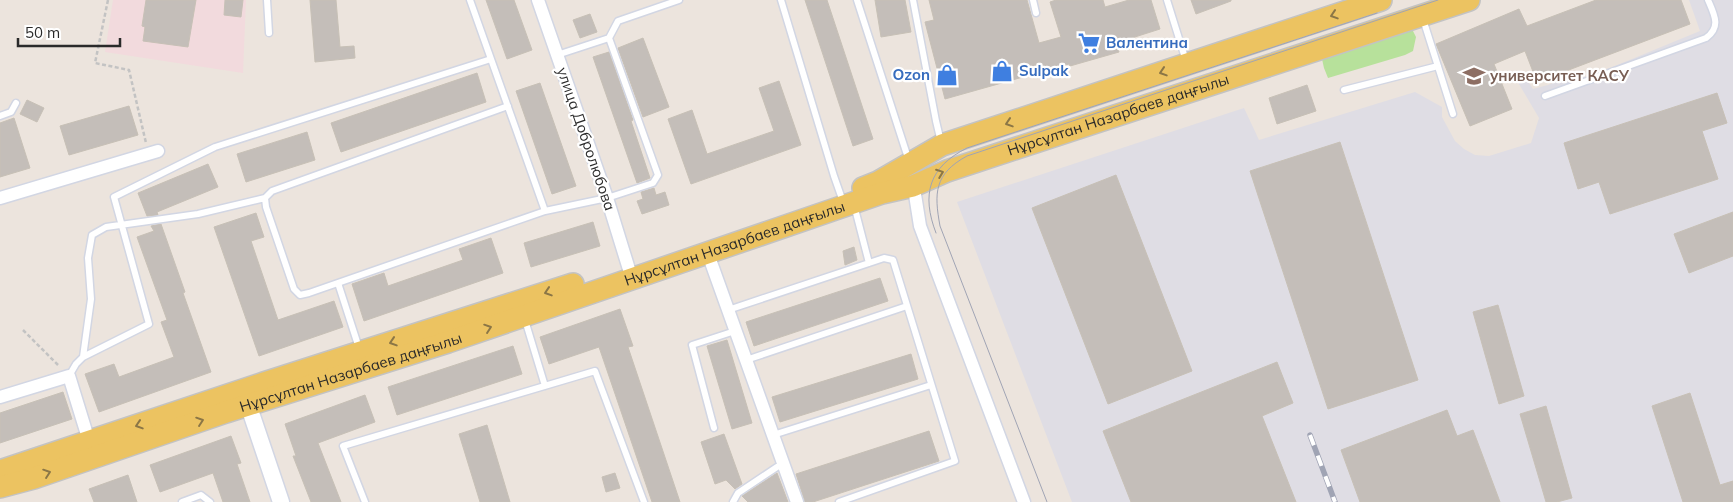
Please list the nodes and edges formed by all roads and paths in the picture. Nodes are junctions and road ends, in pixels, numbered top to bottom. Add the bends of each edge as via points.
1 (108, 0) edge
2 (267, 0) edge
3 (470, 0) edge
4 (538, 0) edge
5 (679, 0) edge
6 (781, 0) edge
7 (857, 0) edge
8 (913, 0) edge
9 (1033, 0) edge
10 (1167, 0) edge
11 (1469, 0) edge
12 (1708, 0) edge
13 (1377, 1) edge
14 (1036, 13) dead end
15 (1422, 16) junction
16 (269, 33) dead end
17 (608, 38) junction
18 (557, 55) junction
19 (491, 59) junction
20 (1186, 64) junction
21 (1438, 66) junction
22 (1344, 90) dead end
23 (1545, 96) dead end
24 (16, 103) dead end
25 (508, 106) junction
26 (1453, 114) dead end
27 (0, 116) edge
28 (942, 145) junction
29 (153, 153) joint
30 (912, 175) junction
31 (0, 198) edge
32 (265, 198) junction
33 (607, 198) junction
34 (848, 199) junction
35 (545, 211) junction
36 (121, 224) junction
37 (708, 254) junction
38 (869, 263) junction
39 (630, 272) junction
40 (338, 283) junction
41 (907, 306) junction
42 (728, 310) junction
43 (524, 316) junction
44 (23, 330) dead end
45 (736, 331) junction
46 (360, 353) junction
47 (83, 357) junction
48 (746, 360) junction
49 (69, 376) junction
50 (932, 385) junction
51 (545, 386) junction
52 (0, 397) edge
53 (246, 398) junction
54 (714, 428) dead end
55 (773, 435) junction
56 (89, 442) junction
57 (777, 467) dead end
58 (0, 471) edge
59 (0, 487) edge
60 (182, 502) edge
61 (210, 502) edge
62 (281, 502) edge
63 (365, 502) edge
64 (644, 502) edge
65 (733, 502) edge
66 (797, 502) edge
67 (839, 502) edge
68 (1024, 502) edge

1 - 29 path via 95,63 129,70
2 - 16 lane
3 - 19 lane
4 - 18 street, улица Добролюбова
5 - 17 lane via 618,21
6 - 34 lane via 834,176
7 - 30 lane
8 - 28 lane
9 - 14 lane
10 - 20 lane
11 - 15 main road, Нұрсұлтан Назарбаев даңғылы
12 - 23 lane via 1716,27 1714,33 1706,38
13 -> 20 main road, Нұрсұлтан Назарбаев даңғылы
15 - 21 lane
30 -> 15 main road, Нұрсұлтан Назарбаев даңғылы via 946,171
17 - 18 lane
17 - 33 lane via 658,175 653,183
18 - 33 street, улица Добролюбова
19 - 25 lane
19 - 36 lane via 215,148 114,198
20 -> 28 main road, Нұрсұлтан Назарбаев даңғылы
21 - 22 lane
21 - 26 lane
24 - 27 lane via 12,112
25 - 32 lane via 272,191
25 - 35 lane
28 - 30 main road, Нұрсұлтан Назарбаев даңғылы
29 - 31 street
30 - 34 main road, Нұрсұлтан Назарбаев даңғылы via 878,182
30 - 68 street via 920,226
32 - 36 lane via 198,214
32 - 40 lane via 294,289 300,295
33 - 35 lane
33 - 39 street, улица Добролюбова
34 - 37 main road, Нұрсұлтан Назарбаев даңғылы
34 - 38 lane
34 - 39 main road, Нұрсұлтан Назарбаев даңғылы via 689,248
35 - 40 lane
36 - 47 lane via 106,227 92,235 88,258 91,299
36 - 47 lane via 149,324
37 - 39 main road, Нұрсұлтан Назарбаев даңғылы
37 - 42 street
38 - 41 lane via 884,258 893,260
38 - 42 lane
39 - 43 main road, Нұрсұлтан Назарбаев даңғылы
39 -> 46 main road, Нұрсұлтан Назарбаев даңғылы
40 - 46 lane
41 - 48 lane
41 - 50 lane
42 - 45 street
43 - 51 lane
53 -> 43 main road, Нұрсұлтан Назарбаев даңғылы via 448,342
44 - 49 path
45 - 48 street
45 - 54 lane via 692,345
46 - 53 main road, Нұрсұлтан Назарбаев даңғылы
47 - 49 lane
48 - 55 street
49 - 52 street
49 - 56 street
50 - 55 lane
50 - 67 lane via 955,461
51 - 63 lane via 344,446
51 - 64 lane via 595,371
53 -> 56 main road, Нұрсұлтан Назарбаев даңғылы
59 -> 53 main road, Нұрсұлтан Назарбаев даңғылы via 34,478
53 - 62 street
55 - 66 street
56 - 58 main road, Нұрсұлтан Назарбаев даңғылы
57 - 65 lane via 738,492
60 - 61 lane via 202,494

